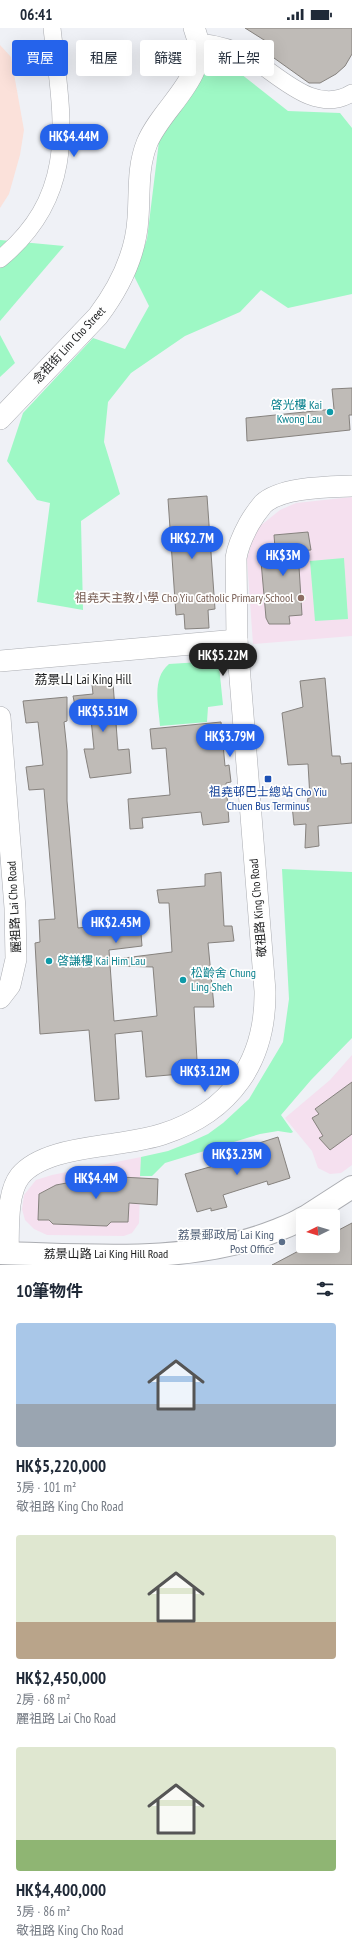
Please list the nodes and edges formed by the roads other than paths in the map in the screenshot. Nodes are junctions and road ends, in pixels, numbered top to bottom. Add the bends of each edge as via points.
1 (52, 28) edge
2 (197, 35) edge
3 (352, 93) edge
4 (0, 259) edge
5 (0, 419) edge
6 (352, 486) edge
7 (237, 640) junction
8 (0, 661) edge
9 (0, 717) edge
10 (0, 998) edge
11 (352, 1187) edge
12 (318, 1209) edge
13 (296, 1221) edge
14 (4, 1253) edge

1 - 4 street via 62,128 57,174 38,217 20,240
2 - 3 street via 240,53 310,97 333,100
2 - 5 street, 念祖街 Lim Cho Street via 199,58 192,75 152,134 144,152 139,177 137,231 127,266 117,287 98,316
6 - 7 street, 敬祖路 King Cho Road via 280,494 264,504 255,516 238,545 236,558
7 - 8 street
7 - 14 street, 敬祖路 King Cho Road via 265,990 261,1038 249,1068 232,1092 196,1120 163,1134 65,1152 39,1162 20,1176 11,1194
9 - 10 street, 麗祖路 Lai Cho Road via 15,908 16,959 10,985
11 - 12 main road
13 - 14 main road, 荔景山路 Lai King Hill Road via 259,1238 193,1252 131,1256

